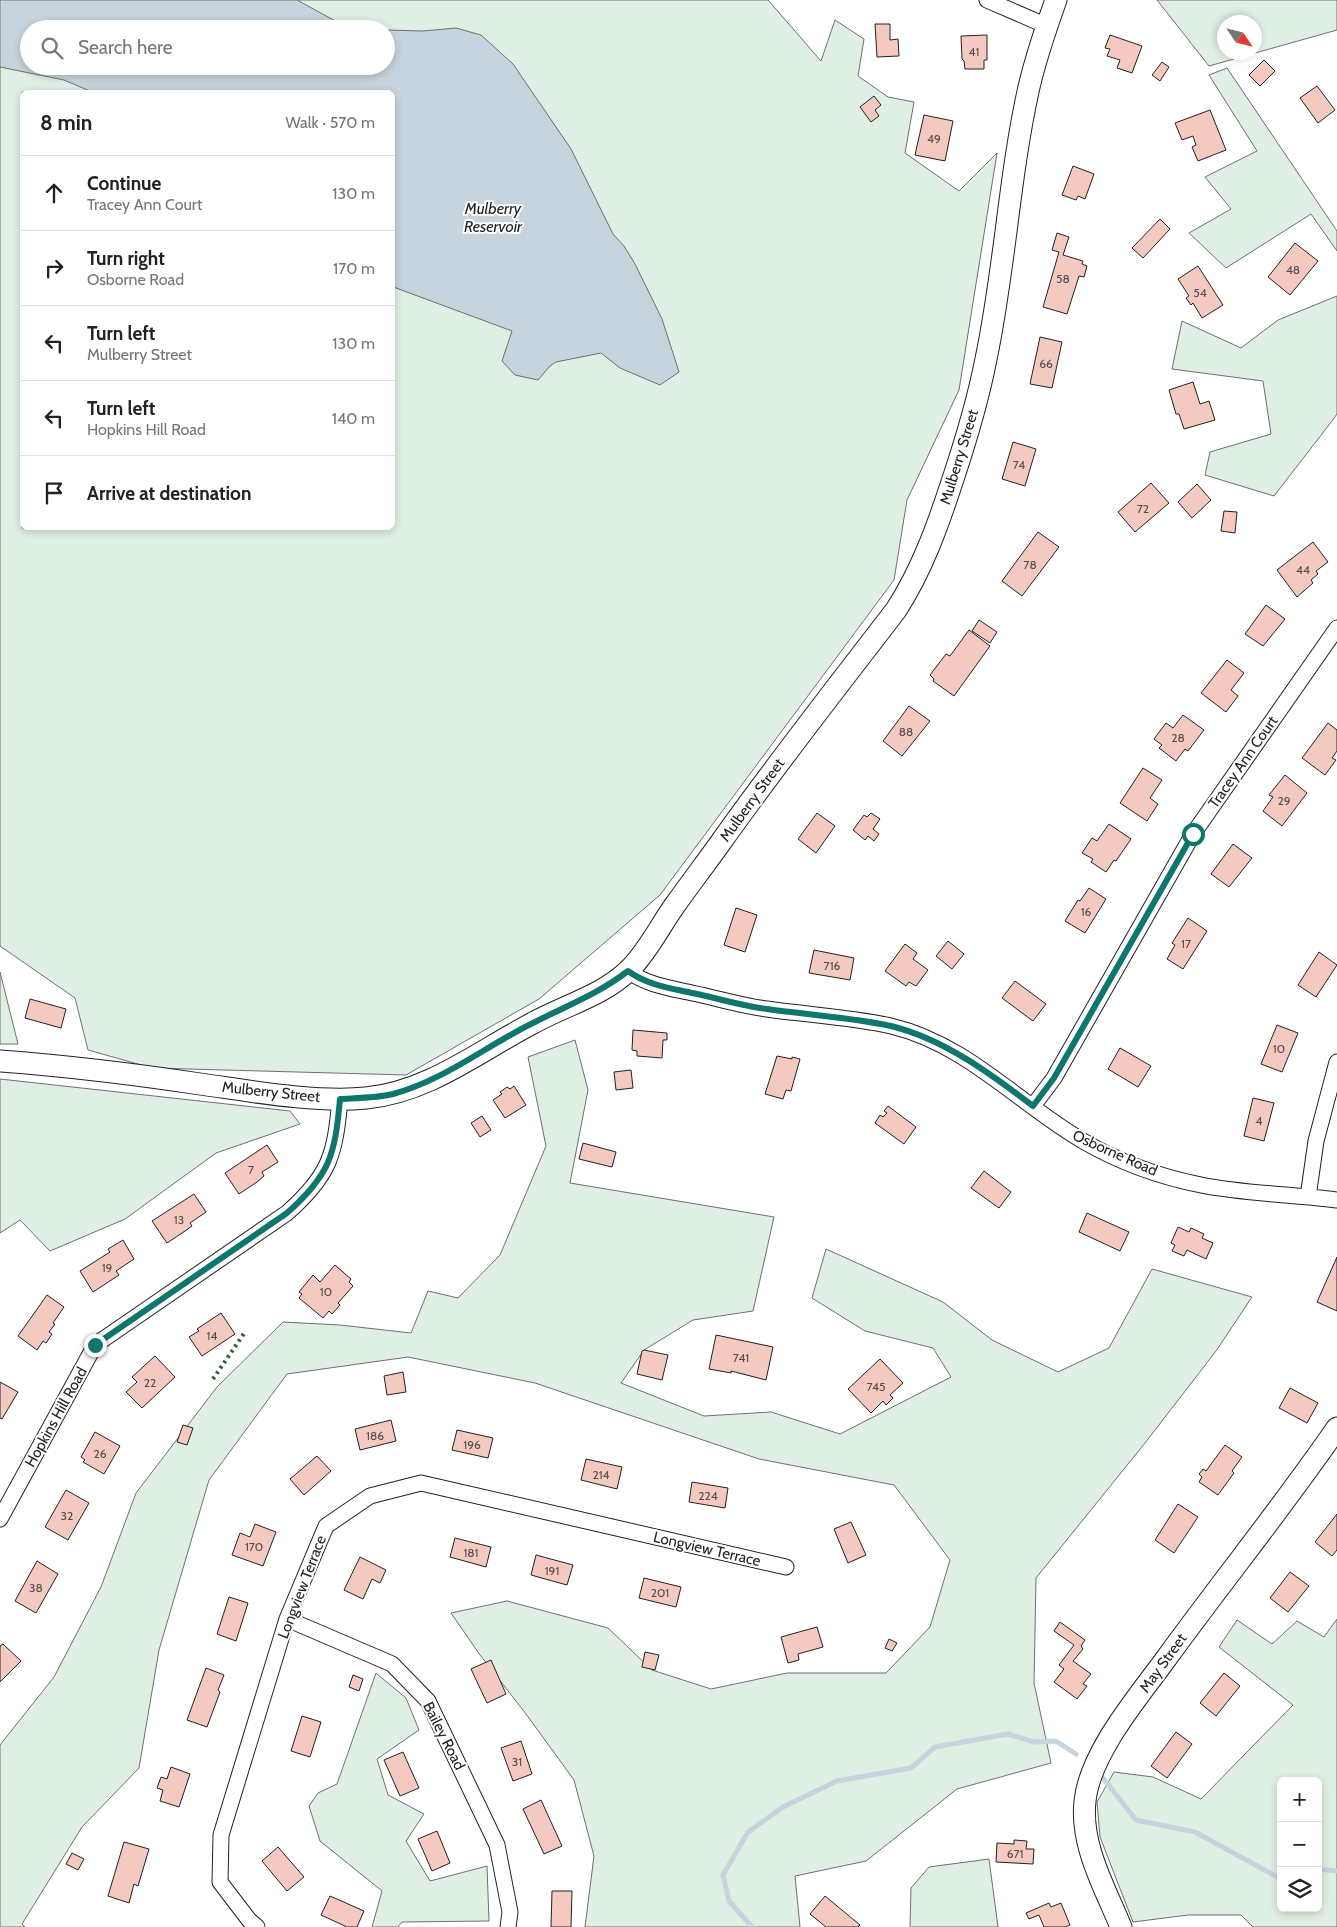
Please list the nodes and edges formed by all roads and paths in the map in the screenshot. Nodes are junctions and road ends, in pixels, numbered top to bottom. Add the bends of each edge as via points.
1 (987, 0) edge
2 (1056, 0) edge
3 (1047, 26) junction
4 (1337, 628) edge
5 (628, 971) junction
6 (0, 1061) edge
7 (1337, 1062) edge
8 (340, 1099) junction
9 (1033, 1106) junction
10 (1308, 1197) junction
11 (1337, 1200) edge
12 (1337, 1428) edge
13 (0, 1519) edge
14 (786, 1567) dead end
15 (288, 1620) junction
16 (257, 1927) edge
17 (508, 1927) edge
18 (1121, 1927) edge

1 - 3 street
2 - 3 street, Mulberry Street
3 - 5 street, Mulberry Street via 1026,104 982,376 962,451 926,554 896,610 767,777
4 - 9 street, Tracey Ann Court via 1193,834 1054,1078
5 - 8 street, Mulberry Street via 610,985 420,1084 392,1094
5 - 9 street, Osborne Road via 648,982 765,1009 837,1016 916,1034 951,1050
6 - 8 street, Mulberry Street
7 - 10 street via 1316,1141
8 - 13 street, Hopkins Hill Road via 334,1148 326,1168 308,1194 287,1213 95,1345
9 - 10 street, Osborne Road via 1085,1142 1133,1165 1201,1185
10 - 11 street, Osborne Road
12 - 18 street, May Street via 1146,1686 1100,1754 1091,1774 1084,1803 1086,1836
14 - 15 street, Longview Terrace via 421,1483 370,1496 326,1526
15 - 16 street, Longview Terrace via 221,1835 220,1882
15 - 17 street, Bailey Road via 392,1664 428,1701 497,1846 510,1912

